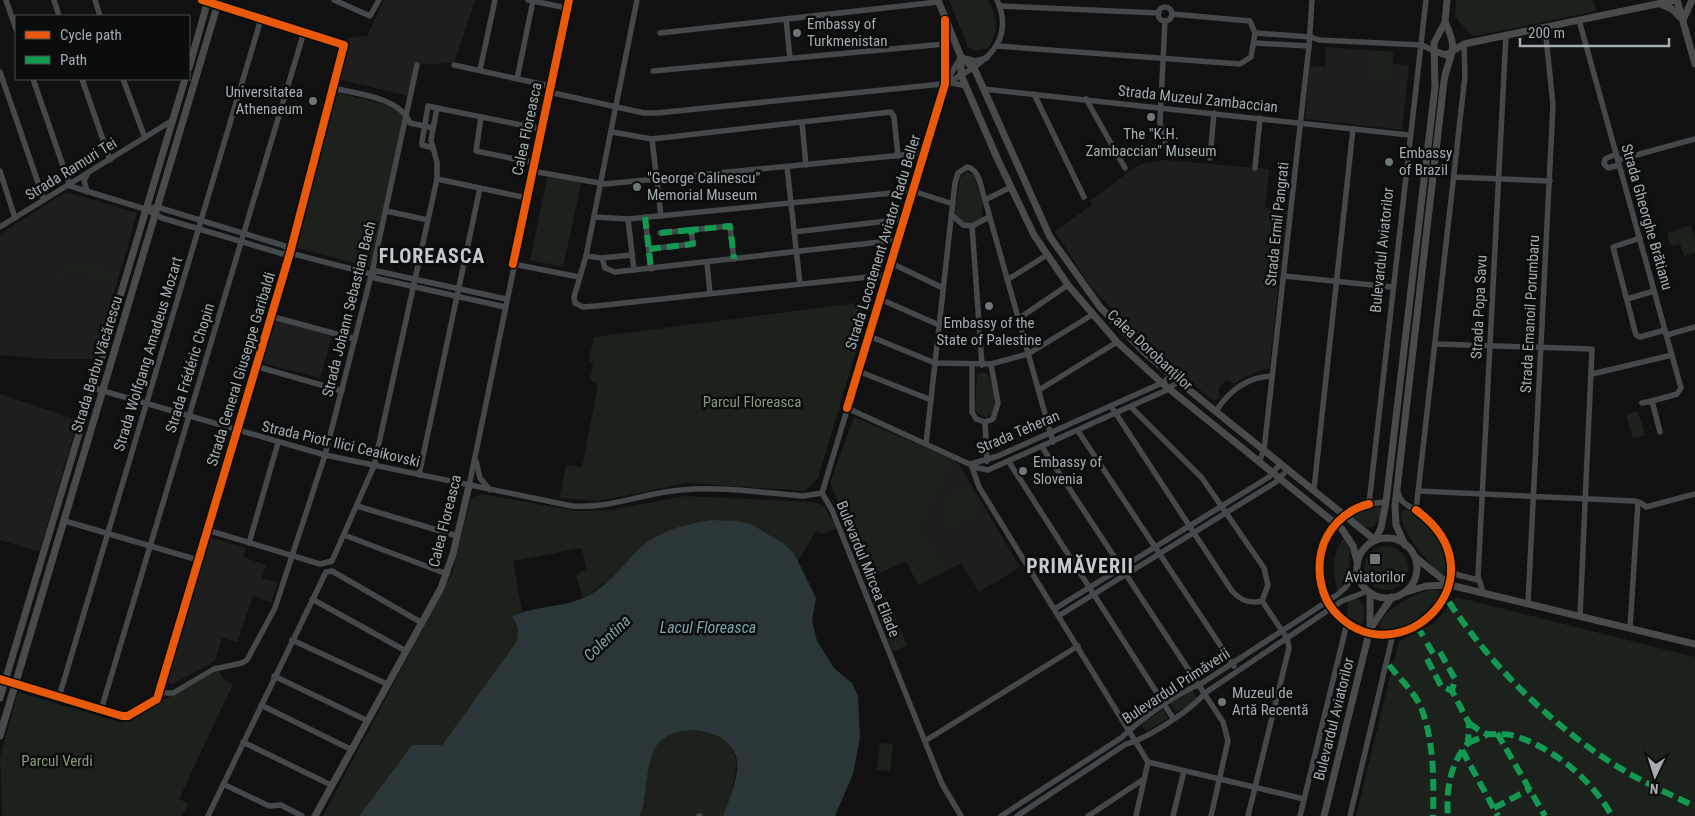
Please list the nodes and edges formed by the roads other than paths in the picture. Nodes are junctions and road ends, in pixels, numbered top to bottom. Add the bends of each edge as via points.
1 (6, 0) edge
2 (54, 0) edge
3 (94, 0) edge
4 (336, 0) edge
5 (379, 0) edge
6 (495, 0) edge
7 (531, 0) edge
8 (569, 0) edge
9 (637, 0) edge
10 (1015, 0) edge
11 (1165, 0) edge
12 (1312, 0) edge
13 (1426, 0) edge
14 (1447, 0) edge
15 (1676, 0) edge
16 (1692, 0) edge
17 (206, 1) edge
18 (938, 1) edge
19 (218, 2) edge
20 (998, 3) edge
21 (1657, 4) junction
22 (1018, 6) junction
23 (1165, 7) junction
24 (567, 8) junction
25 (1159, 13) junction
26 (1172, 14) junction
27 (59, 15) edge
28 (100, 15) edge
29 (261, 19) junction
30 (786, 19) junction
31 (945, 20) junction
32 (1579, 20) junction
33 (1682, 20) junction
34 (1164, 21) junction
35 (1445, 22) junction
36 (15, 26) edge
37 (1545, 27) junction
38 (304, 32) junction
39 (660, 33) dead end
40 (1255, 34) junction
41 (1506, 35) junction
42 (1310, 37) junction
43 (1435, 39) junction
44 (1453, 39) junction
45 (1319, 40) junction
46 (1255, 43) junction
47 (1464, 44) junction
48 (1422, 45) junction
49 (997, 46) junction
50 (1310, 46) junction
51 (1434, 51) junction
52 (1453, 52) junction
53 (961, 57) junction
54 (790, 58) junction
55 (987, 58) junction
56 (1162, 58) junction
57 (190, 64) edge
58 (454, 64) dead end
59 (1695, 64) edge
60 (417, 65) dead end
61 (974, 68) junction
62 (480, 70) junction
63 (653, 71) dead end
64 (0, 72) edge
65 (961, 75) junction
66 (517, 79) junction
67 (33, 80) edge
68 (82, 80) edge
69 (123, 80) edge
70 (185, 80) edge
71 (945, 84) junction
72 (966, 86) junction
73 (333, 88) junction
74 (550, 89) junction
75 (984, 89) junction
76 (1034, 94) junction
77 (1086, 99) junction
78 (616, 107) junction
79 (1160, 107) junction
80 (437, 108) junction
81 (1214, 113) junction
82 (406, 114) junction
83 (481, 117) junction
84 (1260, 118) junction
85 (172, 120) junction
86 (802, 123) junction
87 (1300, 123) junction
88 (424, 126) junction
89 (433, 128) junction
90 (541, 129) junction
91 (1353, 129) junction
92 (155, 132) junction
93 (612, 132) junction
94 (168, 135) junction
95 (1409, 135) junction
96 (145, 138) junction
97 (652, 139) junction
98 (1695, 139) edge
99 (433, 148) junction
100 (924, 153) junction
101 (1168, 153) dead end
102 (898, 156) junction
103 (1210, 158) dead end
104 (110, 160) junction
105 (1618, 160) junction
106 (534, 163) junction
107 (806, 165) junction
108 (788, 166) junction
109 (1125, 168) dead end
110 (1255, 168) dead end
111 (0, 171) edge
112 (532, 171) junction
113 (88, 173) junction
114 (1454, 177) junction
115 (437, 179) junction
116 (656, 179) junction
117 (1498, 179) junction
118 (1550, 181) junction
119 (601, 184) junction
120 (70, 186) junction
121 (1011, 187) junction
122 (480, 188) junction
123 (913, 191) junction
124 (87, 192) junction
125 (1084, 197) dead end
126 (527, 198) junction
127 (44, 200) junction
128 (985, 200) junction
129 (791, 202) junction
130 (953, 204) junction
131 (158, 207) junction
132 (145, 209) junction
133 (386, 211) junction
134 (155, 215) junction
135 (661, 216) junction
136 (953, 216) junction
137 (594, 217) junction
138 (645, 217) junction
139 (989, 217) junction
140 (15, 218) junction
141 (628, 219) junction
142 (904, 219) junction
143 (428, 220) junction
144 (202, 221) junction
145 (972, 226) junction
146 (0, 227) edge
147 (199, 230) junction
148 (691, 230) junction
149 (794, 232) junction
150 (660, 233) dead end
151 (244, 234) junction
152 (1640, 238) junction
153 (898, 240) junction
154 (241, 242) junction
155 (649, 249) junction
156 (290, 252) junction
157 (796, 252) junction
158 (1047, 254) junction
159 (632, 255) junction
160 (586, 256) junction
161 (602, 258) junction
162 (734, 259) junction
163 (707, 263) junction
164 (891, 263) junction
165 (513, 264) junction
166 (651, 269) junction
167 (634, 270) junction
168 (371, 274) junction
169 (888, 274) junction
170 (1284, 276) junction
171 (579, 277) junction
172 (416, 279) junction
173 (1007, 280) junction
174 (1336, 281) junction
175 (800, 284) junction
176 (1068, 285) junction
177 (414, 287) junction
178 (1392, 287) junction
179 (944, 288) junction
180 (459, 289) junction
181 (1654, 291) junction
182 (710, 293) junction
183 (458, 297) junction
184 (506, 299) junction
185 (880, 299) junction
186 (1627, 299) junction
187 (505, 307) junction
188 (1092, 315) junction
189 (270, 316) junction
190 (1018, 319) junction
191 (939, 325) junction
192 (1695, 327) edge
193 (1666, 332) junction
194 (869, 336) junction
195 (355, 339) junction
196 (1117, 342) junction
197 (1436, 344) junction
198 (1490, 345) junction
199 (1541, 347) junction
200 (1028, 354) junction
201 (1672, 355) junction
202 (935, 363) junction
203 (991, 364) junction
204 (972, 365) junction
205 (982, 365) junction
206 (255, 366) junction
207 (858, 371) junction
208 (1592, 374) junction
209 (1171, 376) junction
210 (1272, 376) junction
211 (1178, 382) junction
212 (1162, 383) junction
213 (93, 388) junction
214 (1169, 389) junction
215 (1039, 390) junction
216 (103, 391) junction
217 (342, 391) junction
218 (931, 400) junction
219 (1652, 401) junction
220 (1642, 403) dead end
221 (146, 404) junction
222 (1111, 406) junction
223 (1131, 407) junction
224 (847, 408) junction
225 (1216, 411) junction
226 (1115, 414) junction
227 (188, 417) junction
228 (985, 422) junction
229 (1078, 430) junction
230 (236, 431) junction
231 (1660, 432) dead end
232 (1049, 433) junction
233 (1053, 442) junction
234 (278, 443) junction
235 (926, 444) junction
236 (1042, 447) junction
237 (1264, 450) junction
238 (325, 455) junction
239 (475, 459) junction
240 (987, 461) junction
241 (1009, 462) junction
242 (1259, 462) junction
243 (1281, 463) junction
244 (971, 464) junction
245 (374, 466) junction
246 (1288, 468) junction
247 (1273, 473) junction
248 (419, 475) junction
249 (1280, 478) junction
250 (469, 486) junction
251 (1397, 486) junction
252 (1314, 489) junction
253 (490, 490) junction
254 (1418, 491) junction
255 (822, 493) junction
256 (1483, 494) junction
257 (1695, 494) edge
258 (1534, 496) junction
259 (1585, 499) junction
260 (1386, 502) junction
261 (1638, 502) junction
262 (1368, 504) junction
263 (1406, 505) junction
264 (357, 506) junction
265 (1222, 506) junction
266 (1416, 510) junction
267 (1226, 513) junction
268 (1345, 514) junction
269 (1395, 520) junction
270 (65, 521) junction
271 (1337, 524) junction
272 (1190, 526) junction
273 (207, 530) junction
274 (1194, 533) junction
275 (108, 534) junction
276 (344, 535) junction
277 (458, 536) junction
278 (1375, 540) junction
279 (249, 542) junction
280 (1405, 545) junction
281 (150, 546) junction
282 (1155, 548) junction
283 (1159, 554) junction
284 (292, 556) junction
285 (1415, 556) junction
286 (198, 560) junction
287 (1357, 561) junction
288 (1122, 568) junction
289 (1357, 570) junction
290 (1451, 571) junction
291 (447, 574) junction
292 (1127, 574) junction
293 (1478, 580) junction
294 (1450, 585) junction
295 (1089, 588) junction
296 (1369, 592) junction
297 (1406, 592) junction
298 (1483, 592) junction
299 (1093, 595) junction
300 (1392, 597) junction
301 (312, 599) junction
302 (1262, 601) junction
303 (1328, 602) junction
304 (1528, 603) junction
305 (1056, 608) junction
306 (1332, 608) junction
307 (1060, 615) junction
308 (1580, 616) junction
309 (422, 623) junction
310 (1347, 623) junction
311 (1630, 628) junction
312 (1370, 630) junction
313 (1283, 631) junction
314 (1393, 634) junction
315 (1287, 638) junction
316 (292, 640) junction
317 (1695, 644) edge
318 (1078, 646) junction
319 (406, 651) junction
320 (1233, 664) junction
321 (1237, 671) junction
322 (274, 676) junction
323 (3, 680) edge
324 (15, 684) junction
325 (387, 684) junction
326 (1200, 685) junction
327 (161, 686) junction
328 (1204, 693) junction
329 (59, 697) junction
330 (0, 698) edge
331 (260, 705) junction
332 (1165, 705) junction
333 (101, 710) junction
334 (1173, 718) junction
335 (366, 720) junction
336 (1129, 730) junction
337 (0, 736) edge
338 (925, 741) junction
339 (243, 742) junction
340 (1136, 742) junction
341 (350, 749) junction
342 (1148, 762) junction
343 (1184, 771) junction
344 (1144, 779) junction
345 (1220, 779) junction
346 (223, 784) junction
347 (331, 785) junction
348 (1255, 788) junction
349 (1304, 799) junction
350 (208, 816) edge
351 (302, 816) edge
352 (315, 816) edge
353 (961, 816) edge
354 (1001, 816) edge
355 (1017, 816) edge
356 (1088, 816) edge
357 (1136, 816) edge
358 (1173, 816) edge
359 (1211, 816) edge
360 (1248, 816) edge
361 (1300, 816) edge
362 (1324, 816) edge
363 (1350, 816) edge

1 - 36 street
2 - 27 street
3 - 28 street
4 - 5 street via 370,16
6 - 62 street
7 - 24 street
7 - 66 street
8 - 24 street, Calea Floreasca
9 - 78 street
10 - 22 street
11 - 23 street
12 - 42 street, Strada Ermil Pangrati
13 - 48 street, Bulevardul Aviatorilor
14 - 35 main road
15 - 21 main road
15 - 33 main road
16 - 33 main road
17 - 19 street
17 - 57 main road
18 - 30 street
18 - 31 main road, Calea Dorobanților
19 - 29 street
19 - 131 main road, Strada Barbu Văcărescu
20 - 22 street
20 - 49 street via 1002,25
21 - 32 main road
21 - 33 main road via 1672,9
22 - 25 street
23 - 25 street
23 - 26 street
24 - 74 street, Calea Floreasca
25 - 34 street
26 - 34 street via 1169,20
26 - 40 street via 1247,20 1253,24
29 - 38 street
29 - 144 street, Strada Wolfgang Amadeus Mozart
30 - 39 street
30 - 54 street
31 - 53 main road, Calea Dorobanților
31 - 54 street via 945,44
32 - 37 main road
32 - 105 street, Strada Gheorghe Brătianu
33 - 59 main road
34 - 56 street
35 - 43 main road
35 - 44 main road
37 - 41 main road
37 - 118 street, Strada Emanoil Porumbaru via 1553,90
38 - 73 street, Strada General Giuseppe Garibaldi via 344,45
38 - 151 street, Strada Frédéric Chopin
40 - 42 street
40 - 46 street
41 - 47 main road
41 - 117 street, Strada Popa Savu
42 - 45 street
42 - 50 street, Strada Ermil Pangrati
43 - 44 main road via 1442,36
43 - 48 street
43 - 51 main road
44 - 47 main road
44 - 52 main road
45 - 48 street
45 - 50 street
46 - 50 street
46 - 56 street via 1251,57 1245,63
47 - 52 main road
47 - 114 street via 1466,71
48 - 51 street
48 - 95 street, Bulevardul Aviatorilor
49 - 55 street
49 - 56 street
50 - 87 street, Strada Ermil Pangrati
51 - 52 main road via 1444,56
51 - 260 main road via 1436,73
52 - 251 main road via 1446,73
53 - 55 street via 975,61
53 - 61 main road, Calea Dorobanților
53 - 65 main road, Calea Dorobanților
53 - 71 street, Strada Locotenent Aviator Radu Beller
54 - 63 street
55 - 61 street
56 - 79 street
58 - 62 street
60 - 82 street, Strada Johann Sebastian Bach
61 - 65 street
61 - 75 main road, Calea Dorobanților
62 - 66 street
64 - 127 street
65 - 71 street
65 - 72 main road, Calea Dorobanților
66 - 74 street
67 - 120 street
68 - 104 street
69 - 96 street
70 - 85 main road, Strada Barbu Văcărescu
71 - 72 street
71 - 78 street via 657,113
71 - 100 street, Strada Locotenent Aviator Radu Beller
72 - 121 main road, Calea Dorobanților
73 - 82 street via 380,100
73 - 156 street, Strada General Giuseppe Garibaldi
74 - 78 street
74 - 90 street, Calea Floreasca
75 - 76 street, Strada Muzeul Zambaccian
75 - 209 main road, Calea Dorobanților via 1050,237 1100,307
76 - 77 street, Strada Muzeul Zambaccian
76 - 125 street
77 - 79 street, Strada Muzeul Zambaccian
77 - 109 street
78 - 93 street
79 - 81 street, Strada Muzeul Zambaccian
79 - 101 street via 1160,123
80 - 83 street
80 - 88 street via 428,106
80 - 89 street
81 - 84 street, Strada Muzeul Zambaccian
81 - 103 street
82 - 88 street via 410,123
82 - 133 street, Strada Johann Sebastian Bach
83 - 90 street
83 - 106 street via 475,150
84 - 87 street, Strada Muzeul Zambaccian
84 - 110 street
85 - 92 street, Strada Ramuri Tei
85 - 94 main road, Strada Barbu Văcărescu
86 - 97 street
86 - 102 street via 891,112
86 - 107 street
87 - 91 street, Strada Muzeul Zambaccian
87 - 170 street, Strada Ermil Pangrati
88 - 89 street
88 - 99 street via 422,145
89 - 99 street
90 - 106 street, Calea Floreasca
91 - 95 street, Strada Muzeul Zambaccian
91 - 174 street
92 - 94 street
92 - 96 street, Strada Ramuri Tei
93 - 97 street
93 - 119 street
94 - 132 main road, Strada Barbu Văcărescu
95 - 178 street, Bulevardul Aviatorilor
96 - 104 street, Strada Ramuri Tei
97 - 116 street
98 - 105 street
99 - 115 street
100 - 102 street
100 - 123 street, Strada Locotenent Aviator Radu Beller
102 - 107 street
104 - 113 street, Strada Ramuri Tei
105 - 152 street, Strada Gheorghe Brătianu
106 - 112 street, Calea Floreasca
107 - 108 street
108 - 116 street
108 - 129 street
111 - 140 street
112 - 119 street
112 - 126 street, Calea Floreasca
113 - 120 street, Strada Ramuri Tei
113 - 124 street via 84,180
114 - 117 street
114 - 197 street
115 - 122 street
115 - 143 street
116 - 119 street
116 - 135 street
117 - 118 street
117 - 198 street, Strada Popa Savu
118 - 199 street, Strada Emanoil Porumbaru
119 - 137 street
120 - 124 street
120 - 127 street, Strada Ramuri Tei
121 - 128 street
121 - 158 main road, Calea Dorobanților
122 - 126 street
122 - 180 street
123 - 129 street
123 - 130 street
123 - 142 street, Strada Locotenent Aviator Radu Beller
124 - 132 street
126 - 165 street, Calea Floreasca
127 - 140 street, Strada Ramuri Tei
128 - 130 street via 976,173 971,168 963,168 956,178
128 - 139 street
129 - 135 street
129 - 149 street
130 - 136 street
131 - 132 street
131 - 134 main road, Strada Barbu Văcărescu
131 - 144 street
132 - 134 street
132 - 213 main road, Strada Barbu Văcărescu
133 - 143 street
133 - 168 street, Strada Johann Sebastian Bach
134 - 147 street
134 - 216 main road, Strada Barbu Văcărescu
135 - 138 street
136 - 145 street via 963,225
136 - 179 street
137 - 141 street
137 - 160 street
138 - 141 street
138 - 155 street
139 - 145 street
139 - 173 street
140 - 146 street, Strada Ramuri Tei
141 - 159 street
142 - 149 street
142 - 153 street, Strada Locotenent Aviator Radu Beller
143 - 172 street
144 - 147 street, Strada Wolfgang Amadeus Mozart
144 - 151 street
145 - 205 street
147 - 154 street
147 - 221 street, Strada Wolfgang Amadeus Mozart
148 - 150 street
148 - 155 street via 693,244
148 - 162 street via 730,226
149 - 157 street
151 - 154 street, Strada Frédéric Chopin
151 - 156 street via 285,246
152 - 181 street, Strada Gheorghe Brătianu
152 - 186 street via 1613,247
153 - 157 street
153 - 164 street, Strada Locotenent Aviator Radu Beller
154 - 156 street via 283,254
154 - 227 street, Strada Frédéric Chopin
155 - 166 street
156 - 168 street
156 - 189 street, Strada General Giuseppe Garibaldi
157 - 162 street
157 - 175 street
158 - 173 street
158 - 176 main road, Calea Dorobanților
159 - 161 street
159 - 167 street
160 - 161 street
160 - 171 street
161 - 167 street via 607,270
162 - 163 street
163 - 166 street
163 - 182 street
164 - 169 street, Strada Locotenent Aviator Radu Beller
164 - 179 street
165 - 171 street
165 - 184 street, Calea Floreasca
166 - 167 street
168 - 172 street via 377,271
168 - 177 street via 375,278
168 - 195 street, Strada Johann Sebastian Bach
169 - 175 street
169 - 185 street, Strada Locotenent Aviator Radu Beller
170 - 174 street
170 - 210 street, Strada Ermil Pangrati
171 - 182 street via 574,297 575,303 583,307
172 - 177 street
172 - 180 street
173 - 190 street
174 - 178 street
174 - 252 street
175 - 182 street
176 - 188 main road, Calea Dorobanților
176 - 190 street
177 - 183 street
177 - 245 street
178 - 262 street, Bulevardul Aviatorilor
179 - 191 street
180 - 183 street
180 - 184 street
181 - 186 street
181 - 193 street, Strada Gheorghe Brătianu
183 - 187 street
183 - 248 street
184 - 187 street, Calea Floreasca
185 - 191 street
185 - 194 street, Strada Locotenent Aviator Radu Beller
186 - 193 street via 1637,336
187 - 239 street, Calea Floreasca
188 - 196 main road, Calea Dorobanților
188 - 200 street
189 - 195 street
189 - 206 street, Strada General Giuseppe Garibaldi
190 - 200 street
191 - 202 street
192 - 193 street
193 - 201 street, Strada Gheorghe Brătianu
194 - 202 street
194 - 207 street, Strada Locotenent Aviator Radu Beller
195 - 217 street, Strada Johann Sebastian Bach
196 - 212 main road, Calea Dorobanților
196 - 215 street
197 - 198 street
197 - 254 street
198 - 199 street
198 - 256 street, Strada Popa Savu
199 - 208 street via 1591,348
199 - 258 street, Strada Emanoil Porumbaru
200 - 203 street
200 - 215 street
201 - 208 street
201 - 219 street, Strada Gheorghe Brătianu via 1681,388 1677,394
202 - 204 street
202 - 218 street
203 - 205 street
203 - 228 street via 998,407 993,419
204 - 205 street
204 - 228 street via 972,412 976,419
206 - 217 street
206 - 230 street, Strada General Giuseppe Garibaldi
207 - 218 street
207 - 224 street, Strada Locotenent Aviator Radu Beller
208 - 259 street
209 - 211 main road, Calea Dorobanților
209 - 212 street, Strada Teheran
210 - 225 street via 1237,387
210 - 237 street, Strada Ermil Pangrati
211 - 214 street, Strada Teheran
211 - 225 main road, Calea Dorobanților
212 - 214 main road, Calea Dorobanților
212 - 222 street, Strada Teheran
213 - 216 street, Strada Piotr Ilici Ceaikovski
213 - 323 main road, Strada Barbu Văcărescu
214 - 223 street, Strada Teheran
214 - 242 main road, Calea Dorobanților
215 - 232 street
216 - 221 street, Strada Piotr Ilici Ceaikovski
216 - 270 main road, Strada Barbu Văcărescu
217 - 238 street, Strada Johann Sebastian Bach
218 - 235 street
219 - 220 street, Strada Gheorghe Brătianu
219 - 231 street
221 - 227 street, Strada Piotr Ilici Ceaikovski
221 - 275 street, Strada Wolfgang Amadeus Mozart
222 - 226 street
222 - 232 street, Strada Teheran
223 - 226 street, Strada Teheran
223 - 265 street via 1199,474
224 - 235 street
224 - 255 street, Strada Locotenent Aviator Radu Beller
225 - 237 main road, Calea Dorobanților
226 - 229 street, Strada Teheran
226 - 272 street
227 - 230 street, Strada Piotr Ilici Ceaikovski
227 - 281 street, Strada Frédéric Chopin
228 - 240 street
229 - 233 street, Strada Teheran
229 - 282 street
230 - 234 street, Strada Piotr Ilici Ceaikovski
230 - 273 street, Strada General Giuseppe Garibaldi
232 - 233 street
232 - 240 street, Strada Teheran
233 - 236 street, Strada Teheran
234 - 238 street, Strada Piotr Ilici Ceaikovski
234 - 279 street
235 - 244 street
236 - 241 street, Strada Teheran
236 - 288 street
237 - 242 street, Strada Ermil Pangrati
237 - 243 main road, Calea Dorobanților
238 - 245 street, Strada Piotr Ilici Ceaikovski
238 - 284 street, Strada Johann Sebastian Bach
239 - 250 street, Calea Floreasca
239 - 253 street via 480,478
240 - 244 street, Strada Teheran
241 - 244 street, Strada Teheran via 988,470
241 - 295 street
242 - 247 main road, Calea Dorobanților
243 - 246 main road, Calea Dorobanților
243 - 247 street
244 - 305 street via 975,479
245 - 248 street, Strada Piotr Ilici Ceaikovski
245 - 264 street
246 - 249 street
246 - 252 main road, Calea Dorobanților
247 - 249 main road, Calea Dorobanților
247 - 265 street
248 - 250 street, Strada Piotr Ilici Ceaikovski
249 - 267 street
249 - 271 main road, Calea Dorobanților
250 - 253 street, Bulevardul Mircea Eliade
250 - 277 main road, Calea Floreasca
251 - 263 street
251 - 269 main road
252 - 268 main road, Calea Dorobanților
253 - 255 street, Bulevardul Mircea Eliade via 587,507 686,490 803,496
254 - 256 street
254 - 266 street
255 - 338 street, Bulevardul Mircea Eliade via 832,510
256 - 258 street
256 - 293 street, Strada Popa Savu
257 - 261 street via 1646,507
258 - 259 street
258 - 304 street, Strada Emanoil Porumbaru
259 - 261 street
259 - 308 street
260 - 262 street
260 - 278 main road
261 - 311 street
262 - 268 street
263 - 266 street
263 - 269 street
264 - 276 street
264 - 277 street
265 - 267 street
265 - 272 street
266 - 290 street via 1431,521 1442,536 1449,552
267 - 274 street
267 - 302 street via 1267,574 1267,590
268 - 271 street
268 - 278 main road, Calea Dorobanților
269 - 280 main road
270 - 275 street
270 - 324 main road, Strada Barbu Văcărescu
271 - 287 main road, Calea Dorobanților via 1350,539
271 - 303 street via 1321,555 1321,577
272 - 274 street
272 - 282 street
273 - 279 street
273 - 286 street, Strada General Giuseppe Garibaldi
274 - 283 street
274 - 302 street via 1235,594 1249,602
275 - 281 street
275 - 329 street, Strada Wolfgang Amadeus Mozart
276 - 284 street via 332,561 320,564
276 - 291 street
277 - 291 main road, Calea Floreasca
278 - 280 main road via 1394,539
278 - 287 main road via 1362,551
279 - 284 street
280 - 285 main road
281 - 286 street
281 - 333 street, Strada Frédéric Chopin
282 - 283 street
282 - 288 street
283 - 292 street
283 - 320 street
284 - 327 street, Strada Johann Sebastian Bach via 275,608 247,660 222,665 167,694
285 - 294 main road
285 - 297 main road via 1415,577
286 - 327 street, Strada General Giuseppe Garibaldi
287 - 289 main road
288 - 292 street
288 - 295 street
289 - 296 main road
289 - 303 street, Bulevardul Primăverii via 1344,590
290 - 293 street
290 - 294 street
291 - 309 main road, Calea Floreasca
292 - 299 street
292 - 326 street
293 - 298 street
294 - 297 main road via 1426,586
294 - 298 main road
294 - 314 street via 1440,604 1426,619
295 - 299 street
295 - 305 street
296 - 300 main road
296 - 306 street, Bulevardul Primăverii via 1348,598
296 - 312 main road, Bulevardul Aviatorilor
297 - 300 main road
298 - 304 main road
299 - 307 street
299 - 332 street
300 - 312 main road, Bulevardul Aviatorilor
301 - 309 street via 326,572 332,571
301 - 316 street
301 - 319 street
302 - 313 street
303 - 306 street
303 - 313 street, Bulevardul Primăverii
304 - 308 main road
305 - 307 street
306 - 310 street
306 - 315 street, Bulevardul Primăverii
307 - 318 street
308 - 311 main road
309 - 319 main road, Calea Floreasca
310 - 312 street
310 - 349 street, Bulevardul Aviatorilor
311 - 317 main road
312 - 314 street
312 - 362 main road, Bulevardul Aviatorilor
313 - 315 street
313 - 320 street, Bulevardul Primăverii
314 - 363 street
315 - 321 street, Bulevardul Primăverii
315 - 348 street via 1287,658
316 - 322 street
316 - 325 street
318 - 336 street
318 - 338 street
319 - 325 main road, Calea Floreasca
320 - 321 street
320 - 326 street, Bulevardul Primăverii
321 - 328 street, Bulevardul Primăverii
322 - 331 street
322 - 335 street
323 - 324 street
323 - 330 main road, Strada Barbu Văcărescu
324 - 329 street
324 - 337 main road, Strada Barbu Văcărescu
325 - 335 main road, Calea Floreasca
326 - 328 street
326 - 332 street, Bulevardul Primăverii
327 - 333 street, Strada General Giuseppe Garibaldi via 157,699 128,716
328 - 334 street, Bulevardul Primăverii via 1199,701
328 - 345 street via 1228,735
329 - 333 street
331 - 339 street
331 - 341 street
332 - 334 street
332 - 336 street, Bulevardul Primăverii
334 - 340 street, Bulevardul Primăverii
335 - 341 main road, Calea Floreasca
336 - 340 street
336 - 354 street, Bulevardul Primăverii
338 - 353 street, Bulevardul Mircea Eliade via 942,784
339 - 346 street
339 - 347 street
340 - 342 street
340 - 355 street, Bulevardul Primăverii via 1126,744
341 - 347 main road, Calea Floreasca
342 - 343 street
342 - 344 street
343 - 345 street
343 - 358 street
344 - 356 street
344 - 357 street
345 - 348 street
345 - 359 street
346 - 350 street
346 - 351 street via 269,806 281,805
347 - 352 main road, Calea Floreasca
348 - 349 street
348 - 360 street
349 - 361 street, Bulevardul Aviatorilor

